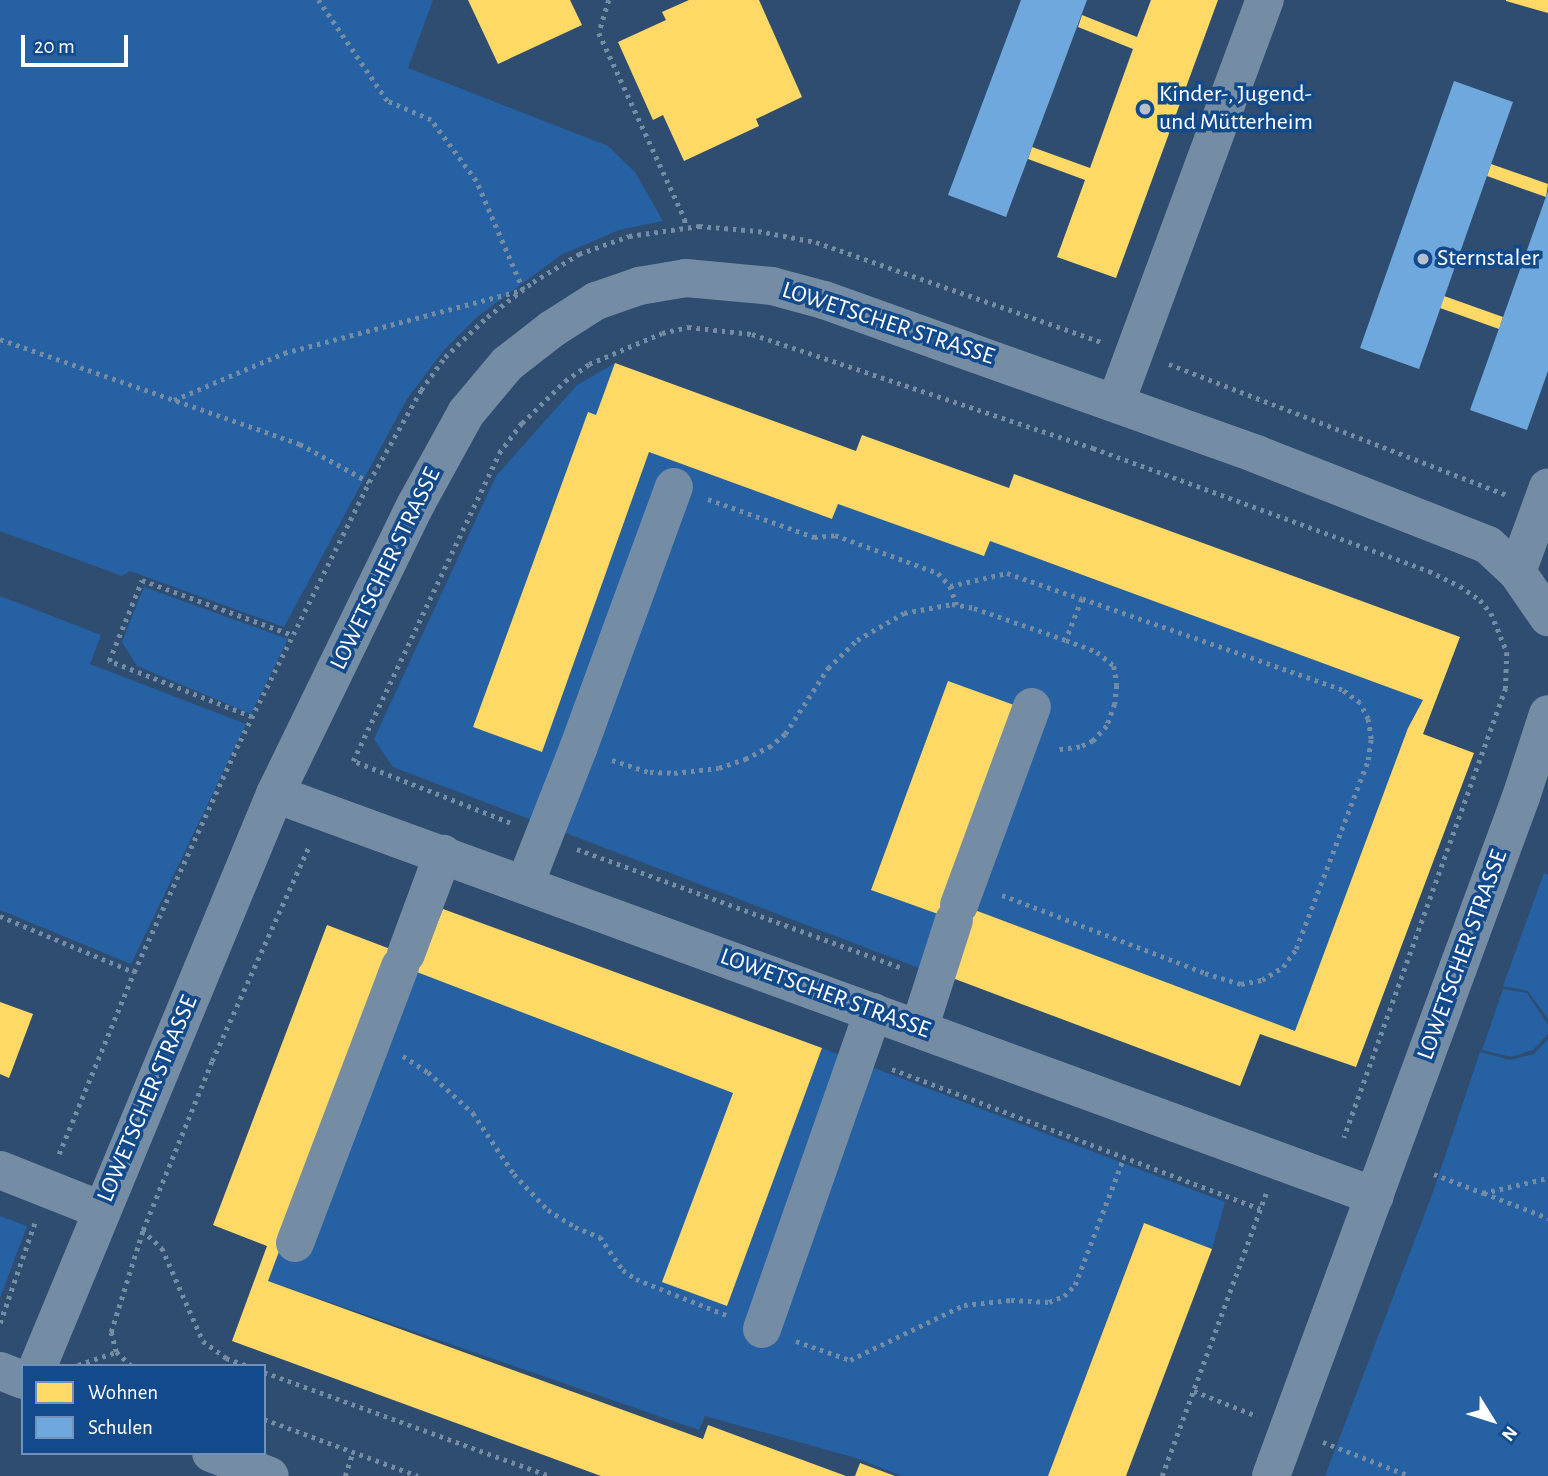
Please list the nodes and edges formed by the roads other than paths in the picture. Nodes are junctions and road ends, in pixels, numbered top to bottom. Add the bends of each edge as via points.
1 (1265, 0) edge
2 (1116, 402) junction
3 (1548, 486) edge
4 (674, 487) road end
5 (1517, 572) junction
6 (1548, 617) edge
7 (1548, 714) edge
8 (1026, 723) road end
9 (275, 794) junction
10 (1535, 802) edge
11 (443, 854) junction
12 (525, 884) junction
13 (873, 1012) junction
14 (919, 1029) junction
15 (0, 1170) edge
16 (1375, 1196) junction
17 (101, 1210) junction
18 (295, 1242) dead end
19 (762, 1329) dead end
20 (39, 1364) edge
21 (0, 1371) edge
22 (21, 1379) edge
23 (1271, 1476) edge

1 - 2 street
2 - 5 street, LOWETSCHER STRASSE via 1488,545
2 - 9 street, LOWETSCHER STRASSE via 772,286 686,278 639,286 596,301 507,364 466,413 416,504
3 - 5 street
4 - 12 street
5 - 6 street, LOWETSCHER STRASSE
7 - 10 street, LOWETSCHER STRASSE
8 - 14 street
9 - 11 street, LOWETSCHER STRASSE
9 - 17 street, LOWETSCHER STRASSE
10 - 16 street, LOWETSCHER STRASSE
11 - 12 street, LOWETSCHER STRASSE
11 - 18 street
12 - 13 street, LOWETSCHER STRASSE
13 - 14 street, LOWETSCHER STRASSE
13 - 19 street
14 - 16 street, LOWETSCHER STRASSE
15 - 17 street
16 - 23 street, LOWETSCHER STRASSE
17 - 20 street, LOWETSCHER STRASSE
21 - 22 street

